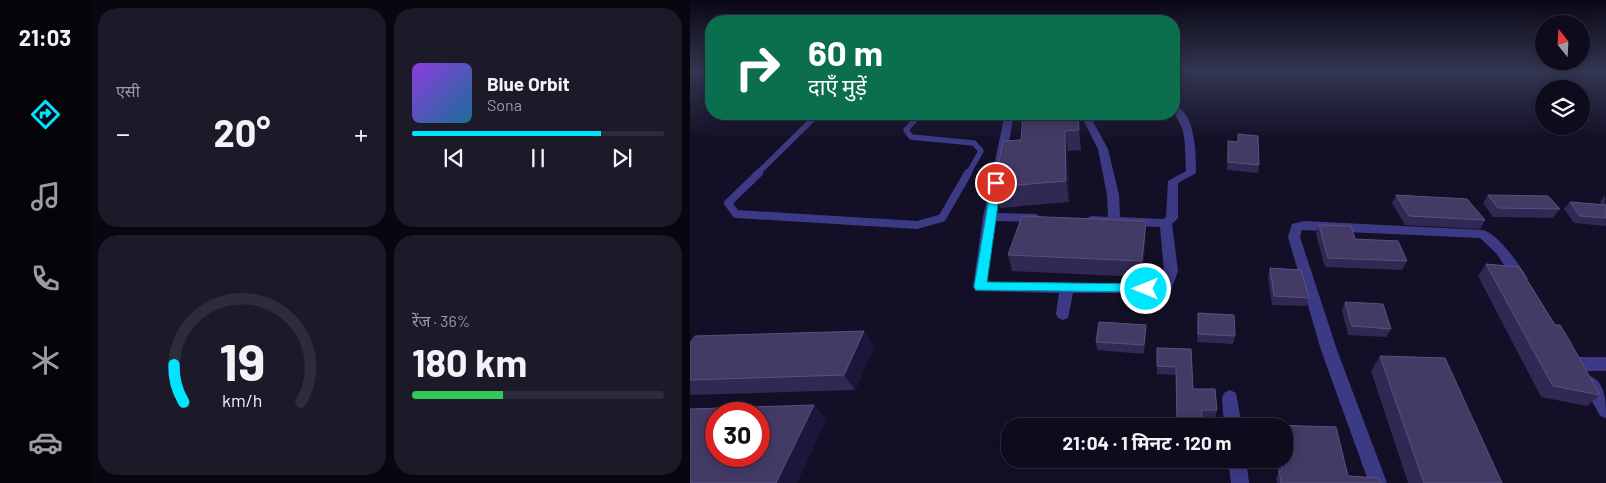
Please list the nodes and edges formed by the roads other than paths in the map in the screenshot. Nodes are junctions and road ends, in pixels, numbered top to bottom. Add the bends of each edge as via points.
1 (1180, 115) edge
2 (812, 120) edge
3 (915, 120) edge
4 (1008, 120) edge
5 (1088, 120) edge
6 (989, 217) junction
7 (1046, 219) edge
8 (1114, 219) junction
9 (1075, 220) edge
10 (1166, 223) junction
11 (1067, 289) junction
12 (1528, 290) edge
13 (1063, 314) dead end
14 (1606, 364) edge
15 (1230, 398) dead end
16 (1606, 410) edge
17 (1232, 418) edge
18 (1238, 468) edge
19 (1240, 483) edge
20 (1378, 483) edge

1 - 10 street via 1190,134 1191,172 1173,181 1172,218
2 - 3 lane via 728,203 736,214 917,225 942,218 981,151 974,143 911,137 906,130
4 - 6 street
5 - 8 street via 1103,149 1113,195
6 - 7 street
6 - 11 street via 980,287
8 - 9 street
8 - 10 street
10 - 11 street via 1171,271 1165,289
11 - 13 street
12 - 20 street via 1500,250 1483,234 1345,226 1296,227 1294,237 1328,350
14 - 16 street via 1576,360
15 - 17 street
18 - 19 street

